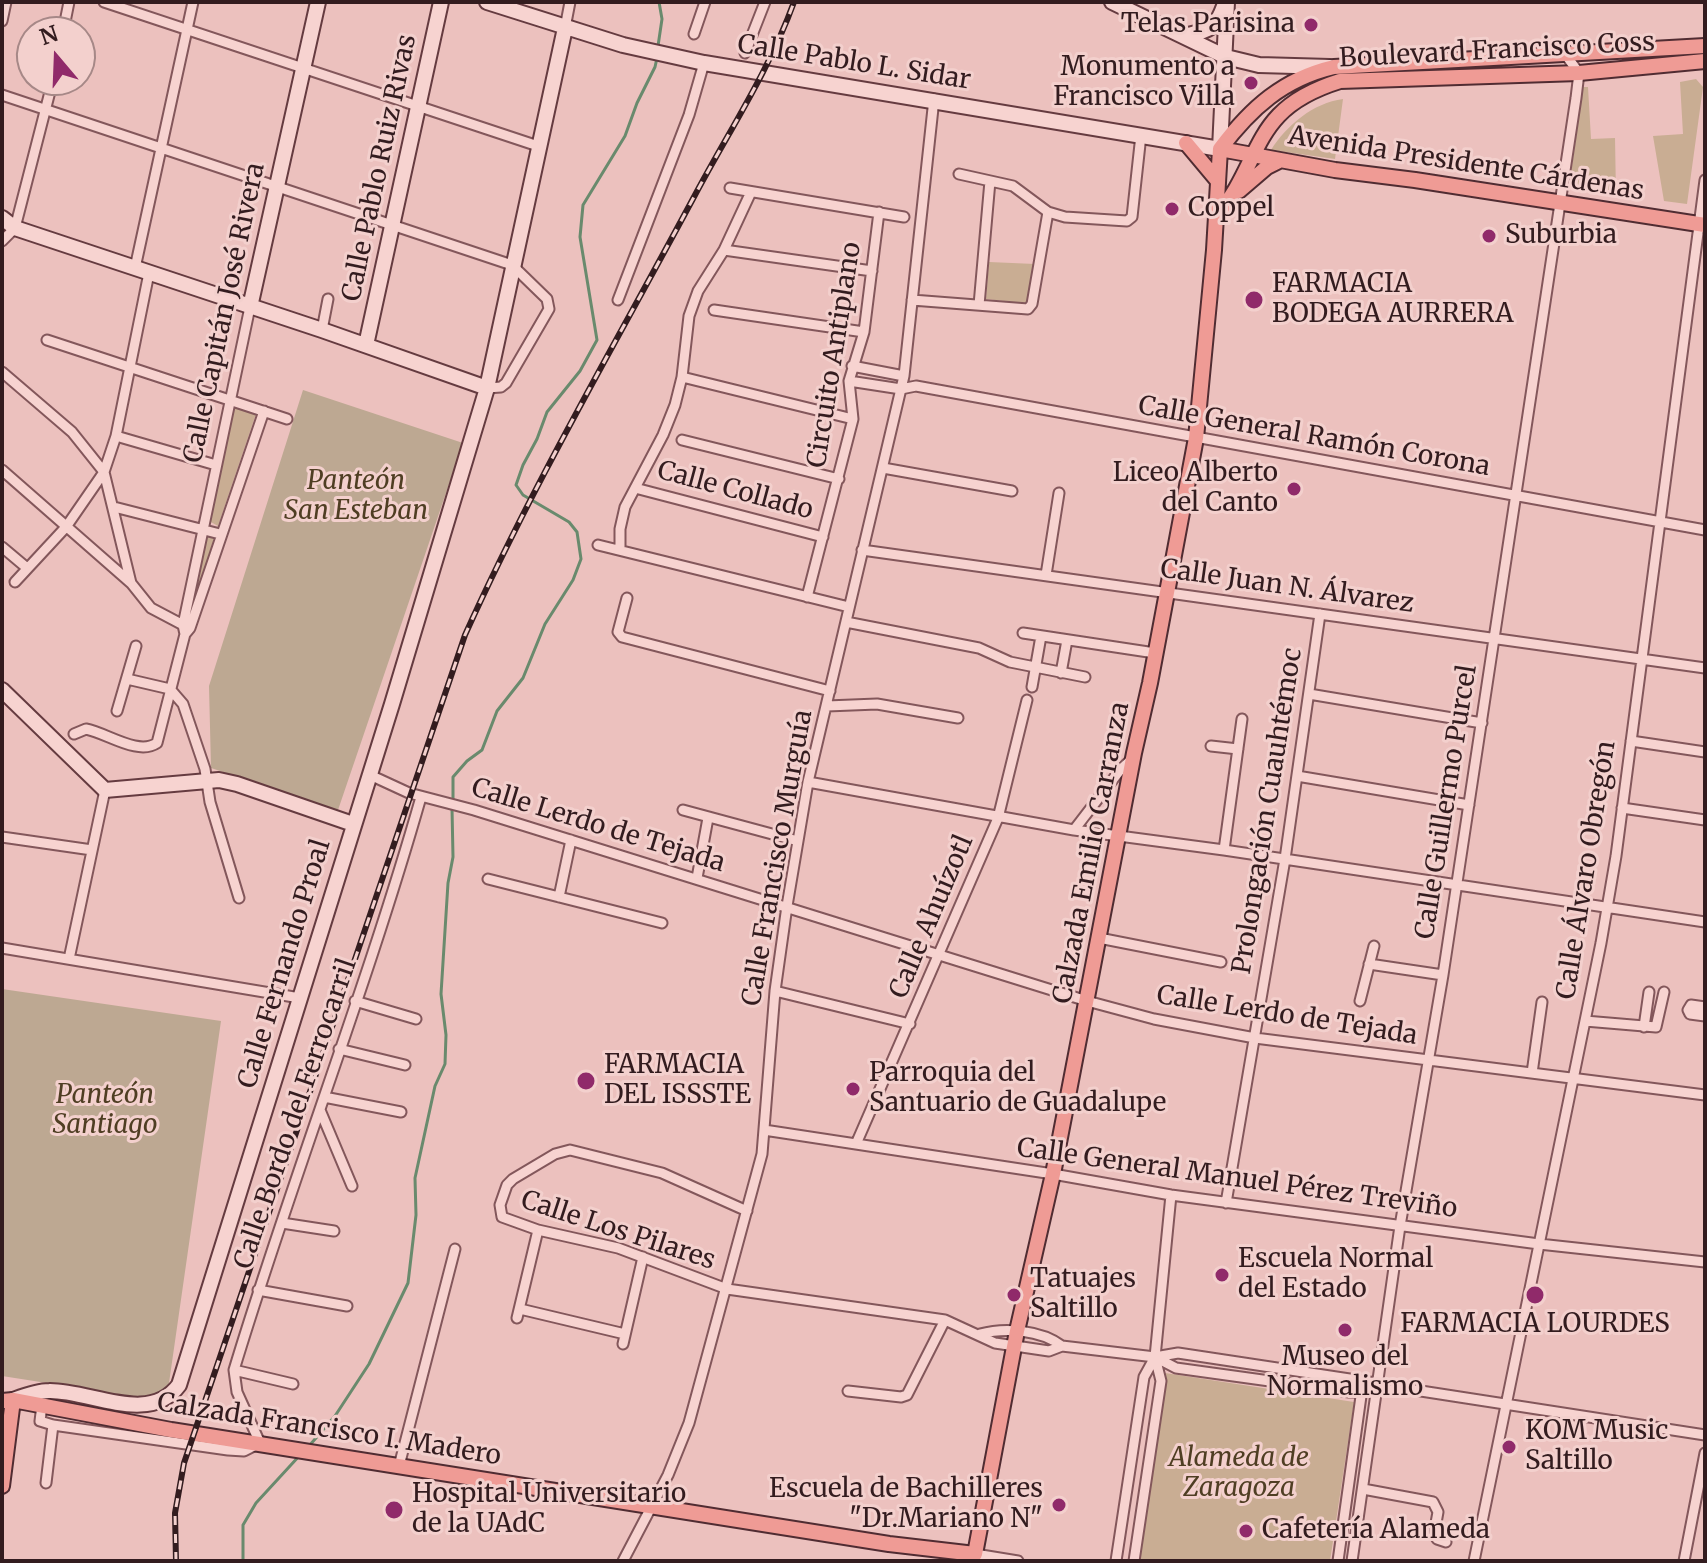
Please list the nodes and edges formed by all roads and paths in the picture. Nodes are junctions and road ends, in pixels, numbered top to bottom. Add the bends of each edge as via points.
1 (6, 2) edge
2 (104, 2) edge
3 (193, 2) edge
4 (318, 2) edge
5 (441, 2) edge
6 (487, 2) edge
7 (570, 2) edge
8 (705, 2) edge
9 (765, 2) edge
10 (1112, 2) edge
11 (1226, 2) edge
12 (2, 21) edge
13 (565, 28) junction
14 (187, 30) junction
15 (694, 34) dead end
16 (1184, 36) junction
17 (1705, 46) edge
18 (745, 53) dead end
19 (1565, 54) junction
20 (1533, 56) junction
21 (1226, 57) junction
22 (1485, 59) junction
23 (1705, 61) edge
24 (704, 63) junction
25 (1334, 67) junction
26 (303, 68) junction
27 (1579, 73) junction
28 (1490, 75) junction
29 (1405, 79) junction
30 (2, 95) edge
31 (50, 96) edge
32 (933, 104) junction
33 (419, 107) junction
34 (47, 110) junction
35 (1141, 135) junction
36 (1186, 143) junction
37 (538, 146) junction
38 (160, 148) junction
39 (1220, 149) junction
40 (1252, 154) junction
41 (1279, 161) junction
42 (959, 174) dead end
43 (1217, 180) junction
44 (1705, 180) edge
45 (990, 181) junction
46 (730, 188) dead end
47 (277, 189) junction
48 (751, 192) junction
49 (1231, 200) junction
50 (1560, 202) junction
51 (879, 212) junction
52 (1048, 212) junction
53 (904, 217) dead end
54 (2, 218) edge
55 (1216, 219) junction
56 (392, 225) junction
57 (1702, 225) edge
58 (15, 228) junction
59 (2, 241) edge
60 (724, 250) junction
61 (512, 265) junction
62 (142, 270) junction
63 (872, 271) junction
64 (328, 299) dead end
65 (618, 300) dead end
66 (912, 300) junction
67 (979, 305) junction
68 (250, 307) junction
69 (714, 310) dead end
70 (322, 330) junction
71 (864, 332) junction
72 (47, 340) dead end
73 (366, 345) junction
74 (852, 366) junction
75 (131, 368) junction
76 (2, 372) edge
77 (904, 376) junction
78 (682, 377) junction
79 (849, 381) junction
80 (916, 386) junction
81 (487, 388) junction
82 (901, 389) junction
83 (232, 401) junction
84 (264, 411) junction
85 (287, 419) dead end
86 (853, 419) junction
87 (116, 436) junction
88 (1196, 438) junction
89 (682, 440) dead end
90 (216, 465) junction
91 (883, 468) junction
92 (2, 470) edge
93 (104, 472) junction
94 (839, 479) junction
95 (635, 488) junction
96 (1012, 491) dead end
97 (1059, 493) dead end
98 (1515, 496) junction
99 (114, 507) junction
100 (1660, 522) junction
101 (66, 527) junction
102 (204, 530) junction
103 (1705, 530) edge
104 (220, 534) junction
105 (823, 537) junction
106 (598, 545) dead end
107 (2, 547) edge
108 (620, 549) junction
109 (862, 550) junction
110 (27, 568) junction
111 (1046, 575) junction
112 (15, 582) dead end
113 (131, 583) junction
114 (1167, 592) junction
115 (807, 597) junction
116 (627, 598) dead end
117 (849, 607) junction
118 (1320, 614) junction
119 (846, 622) junction
120 (186, 629) junction
121 (1023, 633) dead end
122 (1041, 636) junction
123 (1494, 639) junction
124 (1067, 640) junction
125 (136, 646) dead end
126 (1155, 653) junction
127 (1641, 659) junction
128 (1034, 668) junction
129 (1705, 668) edge
130 (1061, 673) junction
131 (1085, 677) dead end
132 (127, 679) junction
133 (1032, 687) dead end
134 (170, 689) junction
135 (2, 690) edge
136 (830, 691) junction
137 (1309, 694) junction
138 (1027, 700) dead end
139 (827, 706) junction
140 (117, 711) dead end
141 (958, 718) dead end
142 (1242, 719) dead end
143 (1482, 723) junction
144 (74, 734) dead end
145 (1631, 741) junction
146 (1211, 746) dead end
147 (1238, 749) junction
148 (1705, 752) edge
149 (1133, 758) junction
150 (370, 775) junction
151 (1297, 776) junction
152 (206, 780) junction
153 (808, 782) junction
154 (105, 790) junction
155 (421, 797) junction
156 (1469, 805) junction
157 (1622, 808) junction
158 (683, 810) dead end
159 (708, 818) junction
160 (998, 818) junction
161 (1705, 820) edge
162 (353, 824) junction
163 (1074, 830) junction
164 (1119, 836) junction
165 (2, 837) edge
166 (571, 840) junction
167 (798, 841) junction
168 (92, 850) junction
169 (1224, 850) junction
170 (1285, 859) junction
171 (697, 878) junction
172 (488, 879) dead end
173 (1458, 884) junction
174 (559, 897) junction
175 (239, 898) dead end
176 (787, 906) junction
177 (1607, 907) junction
178 (1705, 922) edge
179 (662, 923) dead end
180 (1099, 938) junction
181 (1374, 946) dead end
182 (2, 948) edge
183 (940, 954) junction
184 (69, 959) junction
185 (1221, 962) dead end
186 (1369, 964) junction
187 (1443, 975) junction
188 (775, 991) junction
189 (1649, 992) dead end
190 (1664, 992) dead end
191 (300, 998) junction
192 (355, 1001) junction
193 (1087, 1001) junction
194 (1360, 1001) dead end
195 (1542, 1002) dead end
196 (1705, 1007) edge
197 (1705, 1016) edge
198 (416, 1019) dead end
199 (1585, 1021) junction
200 (910, 1024) junction
201 (1644, 1027) junction
202 (1255, 1038) junction
203 (339, 1049) junction
204 (1428, 1060) junction
205 (405, 1065) dead end
206 (1532, 1073) junction
207 (1573, 1079) junction
208 (1705, 1095) edge
209 (324, 1097) junction
210 (320, 1110) junction
211 (401, 1112) dead end
212 (764, 1130) junction
213 (856, 1144) junction
214 (1053, 1174) junction
215 (352, 1186) dead end
216 (1171, 1195) junction
217 (1226, 1203) junction
218 (747, 1211) junction
219 (282, 1223) junction
220 (1400, 1226) junction
221 (538, 1230) junction
222 (334, 1231) dead end
223 (1539, 1244) junction
224 (455, 1249) dead end
225 (643, 1257) junction
226 (1705, 1262) edge
227 (727, 1289) junction
228 (258, 1290) junction
229 (347, 1306) dead end
230 (945, 1320) junction
231 (1016, 1338) junction
232 (1155, 1357) junction
233 (234, 1370) junction
234 (293, 1384) dead end
235 (1363, 1386) junction
236 (1376, 1387) junction
237 (848, 1391) dead end
238 (6, 1398) edge
239 (42, 1405) junction
240 (1504, 1405) junction
241 (53, 1425) junction
242 (5, 1430) edge
243 (1705, 1435) edge
244 (260, 1443) junction
245 (1705, 1453) edge
246 (399, 1466) junction
247 (46, 1483) dead end
248 (2, 1486) edge
249 (1363, 1489) junction
250 (652, 1507) junction
251 (1446, 1542) dead end
252 (974, 1558) edge
253 (623, 1561) edge
254 (1018, 1561) edge
255 (1116, 1561) edge
256 (1134, 1561) edge
257 (1338, 1561) edge
258 (1352, 1561) edge
259 (1474, 1561) edge
260 (1684, 1561) edge

1 - 12 street
2 - 14 street
3 - 14 street
4 - 26 street, Calle Capitán José Rivera
5 - 33 street, Calle Pablo Ruiz Rivas
6 - 13 street, Calle Pablo L. Sidar
7 - 13 street, Calle Fernando Proal
8 - 15 street
9 - 18 street
10 - 16 street
11 - 16 street via 1214,26
11 - 21 street
13 - 24 street, Calle Pablo L. Sidar
13 - 37 street, Calle Fernando Proal
14 - 26 street
14 - 38 street
16 - 21 street
17 - 19 main road, Boulevard Francisco Coss
19 - 20 main road, Boulevard Francisco Coss
19 - 27 street
20 - 22 main road, Boulevard Francisco Coss
20 - 28 main road via 1492,65
21 - 25 street via 1259,65
21 - 39 street
22 - 25 main road, Boulevard Francisco Coss
22 - 29 main road
23 - 27 main road, Boulevard Francisco Coss
24 - 32 street, Calle Pablo L. Sidar
24 - 65 street
25 - 39 main road, Boulevard Francisco Coss via 1282,86
26 - 33 street
26 - 47 street, Calle Capitán José Rivera
27 - 28 main road, Boulevard Francisco Coss
27 - 50 street, Calle Guillermo Purcel
28 - 29 main road, Boulevard Francisco Coss
29 - 40 main road, Boulevard Francisco Coss via 1340,81 1314,90 1274,120
30 - 34 street
31 - 34 street
32 - 35 street, Calle Pablo L. Sidar
32 - 66 street, Calle Francisco Murguía
33 - 37 street
33 - 56 street, Calle Pablo Ruiz Rivas
34 - 38 street
34 - 58 street
35 - 36 street, Calle Pablo L. Sidar
35 - 52 street via 1131,220
36 - 39 street, Calle Pablo L. Sidar
36 - 43 main road
37 - 61 street, Calle Fernando Proal
38 - 47 street
38 - 62 street
39 - 40 main road, Avenida Presidente Cárdenas
39 - 43 main road, Calzada Emilio Carranza
40 - 41 main road, Avenida Presidente Cárdenas
40 - 49 main road, Boulevard Francisco Coss
41 - 49 main road
41 - 50 main road, Avenida Presidente Cárdenas
42 - 45 street
43 - 55 main road, Calzada Emilio Carranza
44 - 57 street, Calle Álvaro Obregón
45 - 52 street via 1013,186
45 - 67 street
46 - 48 street
47 - 56 street
47 - 68 street, Calle Capitán José Rivera
48 - 51 street
48 - 60 street
49 - 55 main road, Boulevard Francisco Coss
50 - 57 main road, Avenida Presidente Cárdenas
50 - 98 street, Calle Guillermo Purcel
51 - 53 street
51 - 63 street, Circuito Antiplano
52 - 67 street via 1031,307
54 - 58 street
55 - 88 main road, Calzada Emilio Carranza
56 - 61 street
56 - 73 street, Calle Pablo Ruiz Rivas
57 - 100 street, Calle Álvaro Obregón
58 - 59 street
58 - 62 street
60 - 63 street
60 - 78 street via 689,316
61 - 81 street, Calle Fernando Proal
61 - 81 street via 547,299 549,309 506,383
62 - 68 street
62 - 75 street
63 - 71 street, Circuito Antiplano
64 - 70 street
66 - 67 street
66 - 77 street, Calle Francisco Murguía
68 - 70 street
68 - 83 street, Calle Capitán José Rivera
69 - 71 street
70 - 73 street
71 - 74 street, Circuito Antiplano
72 - 75 street
73 - 81 street
74 - 77 street
74 - 79 street, Circuito Antiplano
75 - 83 street
75 - 87 street
76 - 93 street via 72,432
77 - 80 street, Calle General Ramón Corona
77 - 82 street, Calle Francisco Murguía
78 - 86 street
78 - 95 street via 663,435
79 - 82 street
79 - 86 street, Circuito Antiplano
80 - 82 street, Calle General Ramón Corona
80 - 88 street, Calle General Ramón Corona
81 - 150 street, Calle Fernando Proal
82 - 91 street, Calle Francisco Murguía
83 - 84 street
83 - 90 street, Calle Capitán José Rivera
84 - 85 street
84 - 104 street, Calle Capitán José Rivera
86 - 94 street, Circuito Antiplano
87 - 90 street
87 - 93 street
88 - 98 street, Calle General Ramón Corona
88 - 114 main road, Calzada Emilio Carranza
89 - 94 street
90 - 102 street, Calle Capitán José Rivera
91 - 96 street
91 - 109 street, Calle Francisco Murguía
92 - 101 street
93 - 99 street
93 - 101 street
94 - 105 street, Circuito Antiplano
95 - 105 street, Calle Collado
95 - 108 street via 622,517
97 - 111 street
98 - 100 street, Calle General Ramón Corona
98 - 123 street, Calle Guillermo Purcel
99 - 102 street
99 - 113 street
100 - 103 street, Calle General Ramón Corona
100 - 127 street, Calle Álvaro Obregón
101 - 110 street
101 - 113 street
102 - 104 street
102 - 120 street, Calle Capitán José Rivera
104 - 120 street, Calle Capitán José Rivera
105 - 115 street, Circuito Antiplano
106 - 108 street
107 - 110 street
108 - 115 street
109 - 111 street, Calle Juan N. Álvarez
109 - 117 street, Calle Francisco Murguía
110 - 112 street
111 - 114 street, Calle Juan N. Álvarez
113 - 120 street via 151,608
114 - 118 street, Calle Juan N. Álvarez
114 - 126 main road, Calzada Emilio Carranza
115 - 117 street
116 - 136 street via 618,632 622,637
117 - 119 street, Calle Francisco Murguía
118 - 123 street, Calle Juan N. Álvarez
118 - 137 street, Prolongación Cuauhtémoc
119 - 128 street via 979,648
119 - 136 street, Calle Francisco Murguía
120 - 134 street, Calle Capitán José Rivera
121 - 122 street
122 - 124 street
122 - 128 street
123 - 127 street, Calle Juan N. Álvarez
123 - 143 street, Calle Guillermo Purcel
124 - 126 street
124 - 130 street
125 - 132 street
126 - 149 main road, Calzada Emilio Carranza
127 - 129 street, Calle Juan N. Álvarez
127 - 145 street, Calle Álvaro Obregón
128 - 130 street
128 - 133 street
130 - 131 street
132 - 134 street
132 - 140 street
134 - 144 street, Calle Capitán José Rivera via 157,743 150,747 86,729
134 - 152 street via 183,704
135 - 154 street
136 - 139 street, Calle Francisco Murguía
137 - 143 street
137 - 151 street, Prolongación Cuauhtémoc
138 - 160 street, Calle Ahuízotl
139 - 141 street via 877,704
139 - 153 street, Calle Francisco Murguía
142 - 147 street
143 - 156 street, Calle Guillermo Purcel
145 - 148 street
145 - 157 street, Calle Álvaro Obregón
146 - 147 street
147 - 169 street
149 - 163 street
149 - 164 main road, Calzada Emilio Carranza
150 - 155 street, Calle Lerdo de Tejada
150 - 162 street, Calle Fernando Proal
151 - 156 street
151 - 170 street, Prolongación Cuauhtémoc
152 - 154 street
152 - 162 street via 237,784
152 - 175 street
153 - 160 street
153 - 167 street, Calle Francisco Murguía
154 - 168 street
155 - 166 street, Calle Lerdo de Tejada
155 - 192 street, Calle Bordo del Ferrocarril via 388,912
156 - 173 street, Calle Guillermo Purcel
157 - 161 street
157 - 177 street, Calle Álvaro Obregón
158 - 159 street
159 - 167 street
159 - 171 street
160 - 163 street
160 - 183 street, Calle Ahuízotl
162 - 191 street, Calle Fernando Proal
163 - 164 street
164 - 169 street
164 - 180 main road, Calzada Emilio Carranza
165 - 168 street
166 - 171 street, Calle Lerdo de Tejada
166 - 174 street
167 - 176 street, Calle Francisco Murguía
168 - 184 street
169 - 170 street
170 - 173 street
170 - 202 street, Prolongación Cuauhtémoc
171 - 176 street, Calle Lerdo de Tejada
172 - 174 street
173 - 177 street
173 - 187 street, Calle Guillermo Purcel
174 - 179 street
176 - 183 street, Calle Lerdo de Tejada
176 - 188 street, Calle Francisco Murguía
177 - 178 street
177 - 199 street, Calle Álvaro Obregón
180 - 185 street
180 - 193 main road, Calzada Emilio Carranza
181 - 186 street
182 - 184 street
183 - 193 street, Calle Lerdo de Tejada
183 - 200 street, Calle Ahuízotl
184 - 191 street
186 - 187 street
186 - 194 street
187 - 204 street, Calle Guillermo Purcel
188 - 200 street
188 - 212 street, Calle Francisco Murguía
189 - 201 street
190 - 201 street via 1658,1025
191 - 238 street, Calle Fernando Proal via 179,1385 161,1402 139,1405 48,1391
192 - 198 street
192 - 203 street, Calle Bordo del Ferrocarril
193 - 202 street, Calle Lerdo de Tejada
193 - 214 main road, Calzada Emilio Carranza
195 - 206 street
196 - 197 street via 1691,1005 1688,1010
199 - 201 street
199 - 207 street, Calle Álvaro Obregón
200 - 213 street, Calle Ahuízotl
202 - 204 street, Calle Lerdo de Tejada
202 - 217 street, Prolongación Cuauhtémoc
203 - 205 street
203 - 209 street, Calle Bordo del Ferrocarril
204 - 206 street, Calle Lerdo de Tejada
204 - 220 street, Calle Guillermo Purcel
206 - 207 street, Calle Lerdo de Tejada
207 - 208 street, Calle Lerdo de Tejada
207 - 223 street, Calle Álvaro Obregón
209 - 210 street, Calle Bordo del Ferrocarril
209 - 211 street
210 - 215 street
210 - 219 street, Calle Bordo del Ferrocarril
212 - 213 street, Calle General Manuel Pérez Treviño
212 - 218 street, Calle Francisco Murguía
213 - 214 street, Calle General Manuel Pérez Treviño
214 - 216 street, Calle General Manuel Pérez Treviño
214 - 231 main road, Calzada Emilio Carranza
216 - 217 street, Calle General Manuel Pérez Treviño
216 - 232 street
217 - 220 street, Calle General Manuel Pérez Treviño
218 - 221 street, Calle Los Pilares via 662,1173 570,1150 507,1185 502,1217
218 - 227 street, Calle Francisco Murguía
219 - 222 street
219 - 228 street, Calle Bordo del Ferrocarril
220 - 223 street, Calle General Manuel Pérez Treviño
220 - 236 street, Calle Guillermo Purcel
221 - 225 street, Calle Los Pilares
221 - 225 street via 518,1314 624,1339
223 - 226 street, Calle General Manuel Pérez Treviño
223 - 240 street, Calle Álvaro Obregón
224 - 246 street
225 - 227 street, Calle Los Pilares
227 - 230 street, Calle Los Pilares
227 - 250 street, Calle Francisco Murguía via 689,1423
228 - 229 street
228 - 233 street, Calle Bordo del Ferrocarril
230 - 231 street, Calle Los Pilares via 980,1334 996,1329
230 - 237 street via 907,1395
231 - 232 street via 1051,1337 1062,1346
231 - 252 main road, Calzada Emilio Carranza
232 - 235 street via 1178,1353
232 - 235 street via 1176,1368
232 - 255 street via 1144,1377
232 - 256 street via 1161,1381
233 - 234 street
233 - 244 street via 237,1392
235 - 236 street
235 - 257 street
236 - 240 street
236 - 249 street, Calle Guillermo Purcel
238 - 239 main road, Calzada Francisco I. Madero
238 - 242 main road
239 - 241 street via 40,1421
239 - 244 main road, Calzada Francisco I. Madero
240 - 243 street
240 - 259 street, Calle Álvaro Obregón
241 - 244 street via 228,1450 244,1451
241 - 247 street
242 - 248 main road
244 - 246 main road, Calzada Francisco I. Madero
245 - 260 street
246 - 250 main road, Calzada Francisco I. Madero
249 - 251 street via 1433,1502 1438,1512 1434,1534
249 - 258 street, Calle Guillermo Purcel
250 - 252 main road, Calzada Francisco I. Madero
250 - 253 street, Calle Francisco Murguía
252 - 254 street, Calzada Francisco I. Madero

